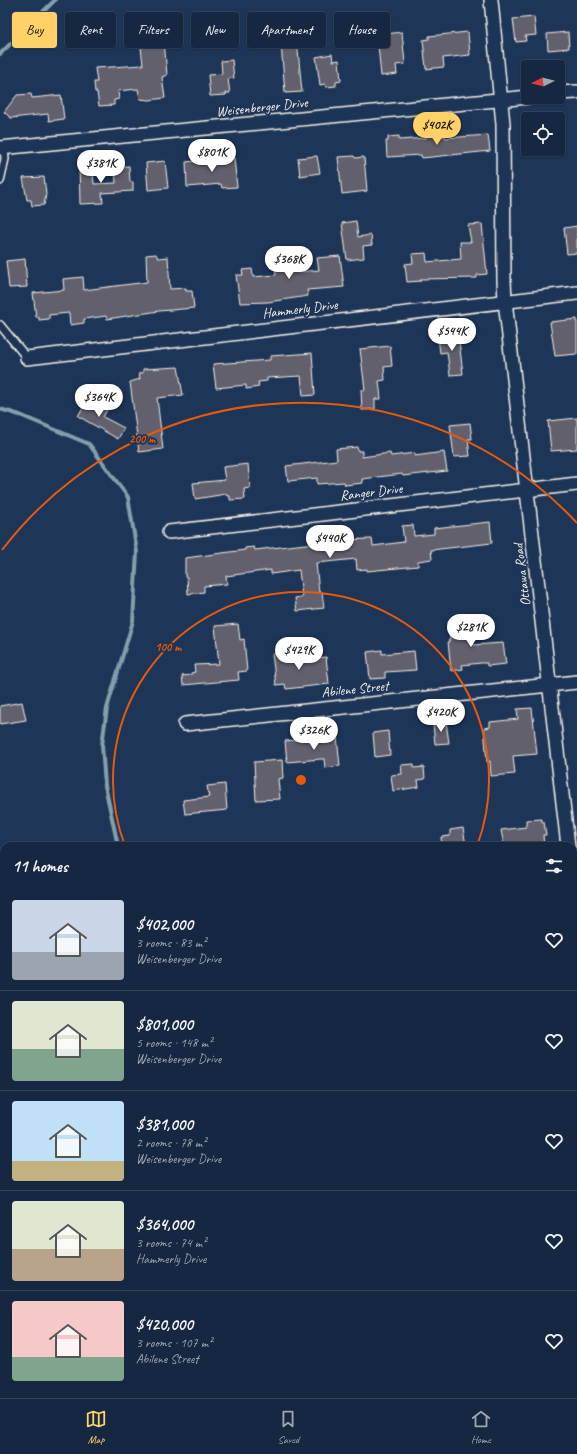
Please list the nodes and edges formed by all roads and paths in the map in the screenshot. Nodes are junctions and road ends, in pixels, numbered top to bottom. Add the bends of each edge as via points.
1 (491, 0) edge
2 (577, 92) edge
3 (565, 93) edge
4 (521, 97) edge
5 (501, 99) junction
6 (2, 148) edge
7 (0, 181) edge
8 (577, 293) edge
9 (505, 301) junction
10 (0, 325) edge
11 (27, 358) joint
12 (577, 484) edge
13 (528, 489) junction
14 (169, 532) dead end
15 (577, 682) edge
16 (551, 685) junction
17 (185, 724) dead end
18 (568, 842) edge

1 - 5 street, Ottawa Road
2 - 3 street
4 - 5 street, Weisenberger Drive
5 - 6 street, Weisenberger Drive
5 - 9 street, Ottawa Road
6 - 7 lane via 5,159
8 - 9 street, Hammerly Drive
9 - 11 street, Hammerly Drive
9 - 13 street, Ottawa Road
10 - 11 lane
12 - 13 street, Ranger Drive
13 - 14 street, Ranger Drive
13 - 16 street, Ottawa Road
15 - 16 street, Abilene Street
16 - 17 street, Abilene Street
16 - 18 street, Ottawa Road

